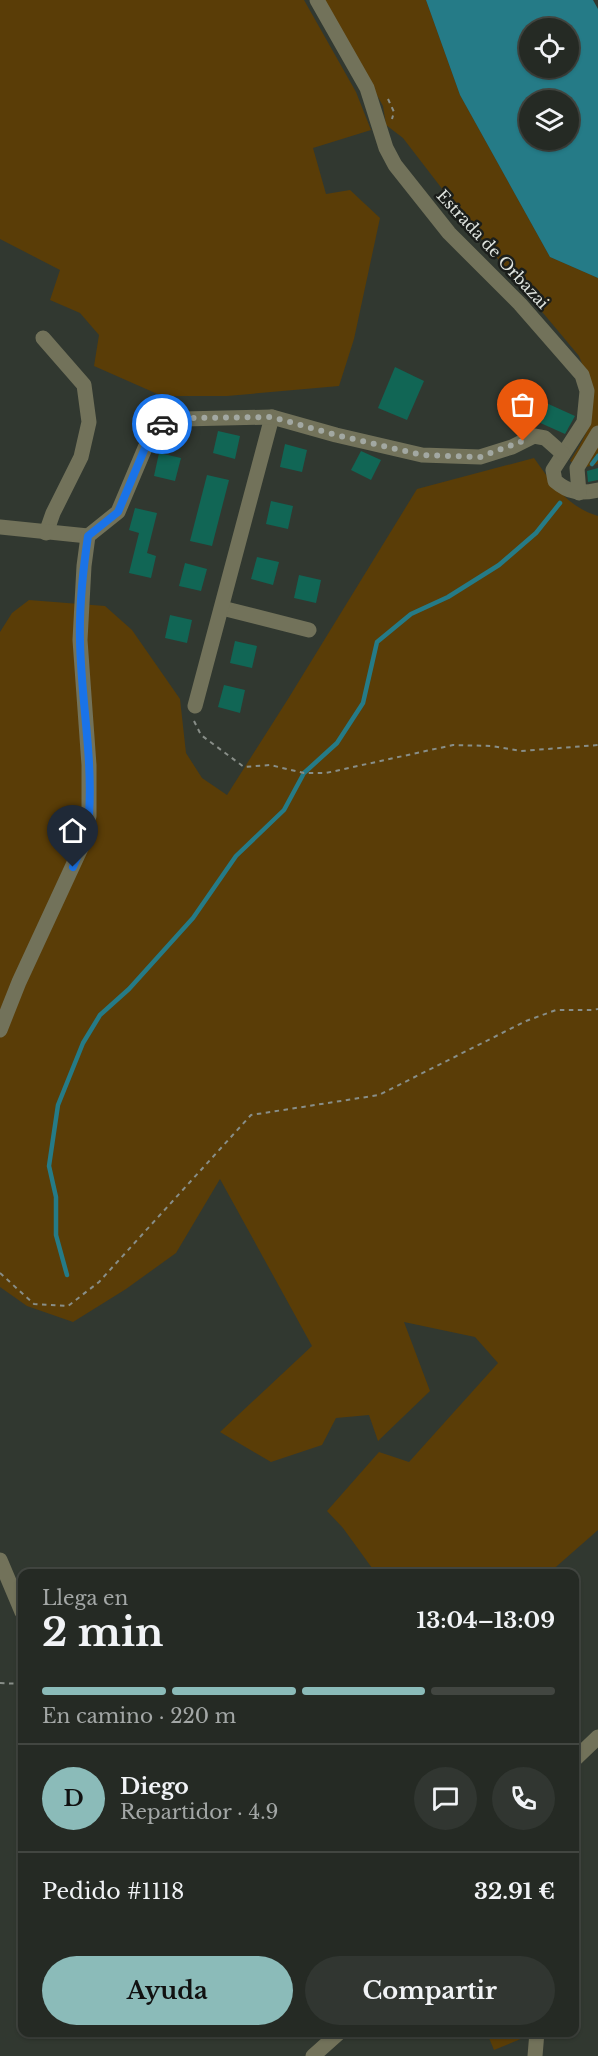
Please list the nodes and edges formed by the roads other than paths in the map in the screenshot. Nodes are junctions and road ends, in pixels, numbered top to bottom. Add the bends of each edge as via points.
1 (316, 0) edge
2 (43, 338) dead end
3 (272, 417) junction
4 (598, 433) edge
5 (563, 454) junction
6 (598, 490) edge
7 (579, 493) junction
8 (0, 527) edge
9 (46, 533) junction
10 (88, 536) junction
11 (222, 608) junction
12 (309, 630) dead end
13 (195, 706) road end
14 (0, 1030) edge
15 (0, 1560) edge
16 (18, 1603) edge
17 (598, 1737) edge
18 (579, 1755) edge
19 (334, 2037) edge
20 (537, 2037) edge
21 (313, 2056) edge
22 (535, 2056) edge

1 - 5 street, Estrada de Orbazai via 367,88 395,165 449,233 520,304 582,375 587,391 584,422
2 - 9 street via 84,385 89,422 81,457
3 - 5 street via 422,455 480,457 534,436 545,438
3 - 10 street via 183,418 159,425 118,512
3 - 11 street
4 - 7 street via 577,468
5 - 7 street, Estrada de Orbazai via 553,470 555,481
6 - 7 street
8 - 9 street
9 - 10 street
10 - 14 street via 80,640 89,816 81,848
11 - 12 street
11 - 13 street
15 - 16 street
17 - 18 street
19 - 21 street
20 - 22 street

